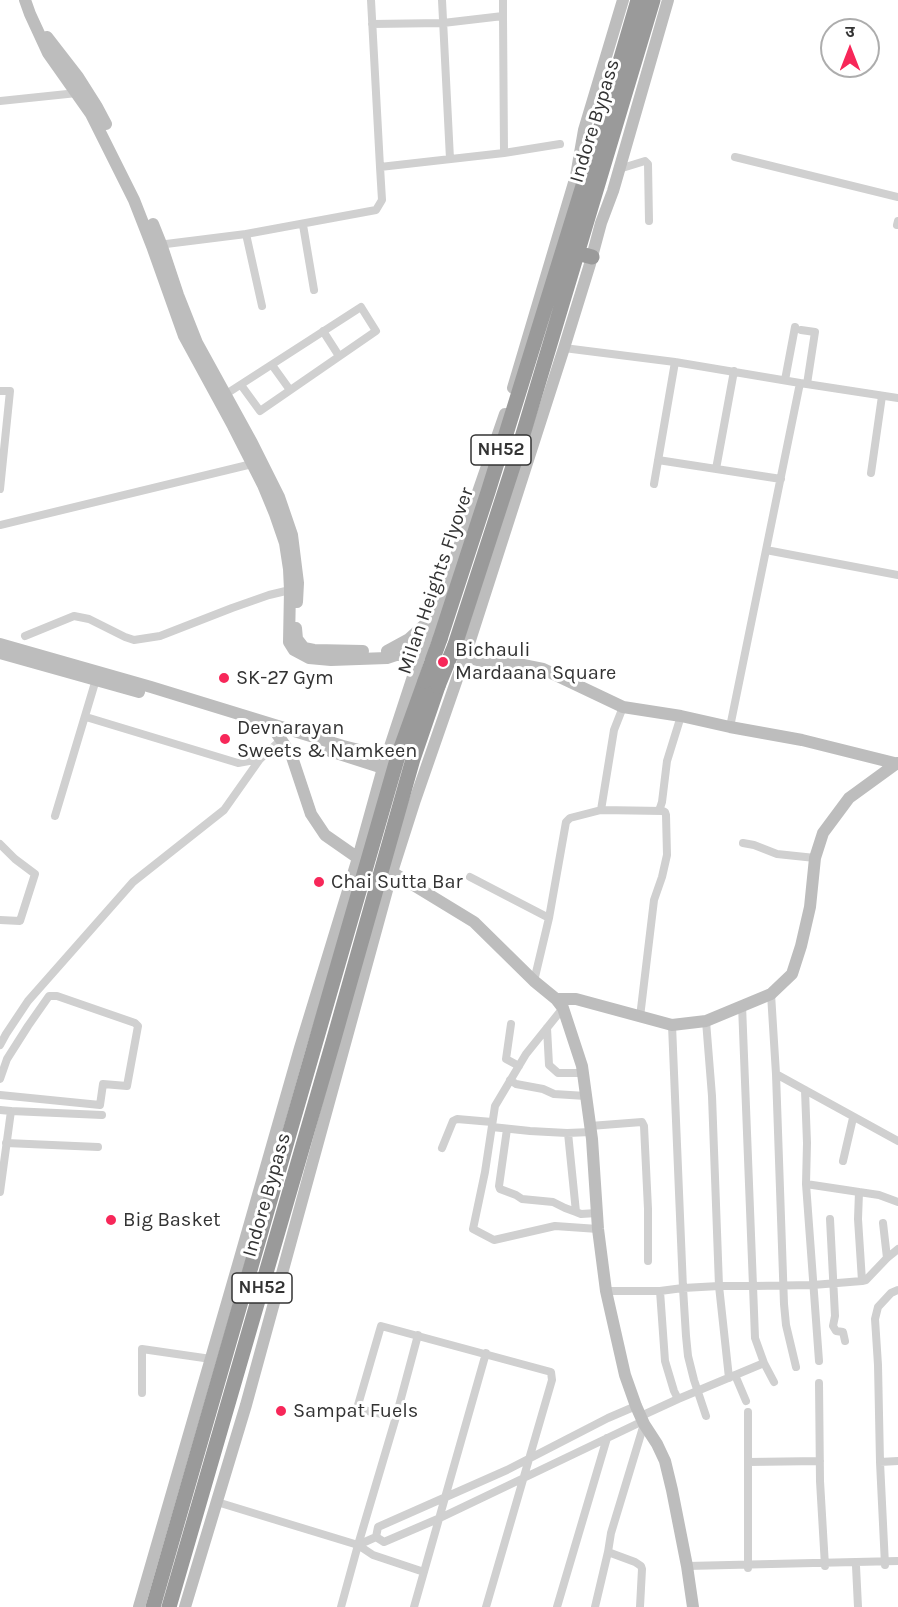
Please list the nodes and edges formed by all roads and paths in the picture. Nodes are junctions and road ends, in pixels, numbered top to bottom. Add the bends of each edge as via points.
1 (25, 0) edge
2 (32, 0) edge
3 (371, 0) edge
4 (442, 0) edge
5 (503, 0) edge
6 (622, 0) edge
7 (638, 0) edge
8 (653, 0) edge
9 (668, 0) edge
10 (503, 16) junction
11 (443, 23) junction
12 (372, 24) junction
13 (77, 93) junction
14 (0, 101) edge
15 (560, 144) dead end
16 (595, 147) joint
17 (504, 153) junction
18 (735, 157) dead end
19 (450, 159) junction
20 (380, 167) junction
21 (619, 169) junction
22 (576, 190) junction
23 (898, 197) edge
24 (649, 221) dead end
25 (303, 225) junction
26 (246, 234) junction
27 (157, 245) junction
28 (584, 255) junction
29 (314, 291) dead end
30 (262, 306) dead end
31 (322, 331) junction
32 (564, 348) junction
33 (339, 357) junction
34 (675, 362) junction
35 (272, 365) junction
36 (734, 371) junction
37 (785, 380) junction
38 (803, 383) junction
39 (241, 385) junction
40 (290, 390) junction
41 (0, 391) edge
42 (882, 396) junction
43 (222, 397) junction
44 (898, 399) edge
45 (251, 455) junction
46 (658, 460) junction
47 (716, 469) junction
48 (871, 473) dead end
49 (781, 479) junction
50 (654, 484) dead end
51 (0, 489) edge
52 (0, 525) edge
53 (766, 550) junction
54 (898, 575) edge
55 (290, 590) junction
56 (435, 615) junction
57 (25, 636) dead end
58 (0, 644) edge
59 (0, 653) edge
60 (392, 653) junction
61 (420, 655) junction
62 (463, 662) junction
63 (97, 676) junction
64 (623, 706) junction
65 (681, 716) junction
66 (86, 717) junction
67 (730, 727) junction
68 (278, 733) junction
69 (260, 759) junction
70 (385, 763) junction
71 (897, 763) edge
72 (601, 810) junction
73 (659, 811) junction
74 (55, 816) dead end
75 (743, 843) dead end
76 (0, 844) edge
77 (358, 858) junction
78 (815, 858) junction
79 (392, 872) junction
80 (471, 877) dead end
81 (369, 884) junction
82 (549, 918) junction
83 (0, 920) edge
84 (334, 956) junction
85 (369, 957) junction
86 (354, 968) junction
87 (534, 981) junction
88 (771, 993) junction
89 (329, 995) joint
90 (560, 1003) junction
91 (742, 1005) junction
92 (640, 1017) junction
93 (16, 1018) junction
94 (706, 1021) junction
95 (511, 1024) dead end
96 (672, 1025) junction
97 (28, 1026) junction
98 (548, 1028) junction
99 (0, 1045) edge
100 (0, 1050) edge
101 (11, 1054) junction
102 (519, 1066) junction
103 (583, 1072) junction
104 (776, 1074) junction
105 (0, 1079) edge
106 (510, 1080) junction
107 (805, 1090) junction
108 (0, 1095) edge
109 (586, 1096) junction
110 (0, 1110) edge
111 (11, 1111) junction
112 (102, 1115) dead end
113 (854, 1118) junction
114 (492, 1124) junction
115 (507, 1129) junction
116 (590, 1129) junction
117 (568, 1133) junction
118 (898, 1141) edge
119 (6, 1143) junction
120 (98, 1147) dead end
121 (442, 1148) dead end
122 (843, 1161) dead end
123 (806, 1184) junction
124 (0, 1192) edge
125 (859, 1192) junction
126 (898, 1202) edge
127 (576, 1212) junction
128 (597, 1213) junction
129 (830, 1219) dead end
130 (883, 1222) dead end
131 (598, 1229) junction
132 (898, 1249) edge
133 (887, 1258) junction
134 (648, 1261) dead end
135 (862, 1281) junction
136 (833, 1284) junction
137 (813, 1285) junction
138 (718, 1286) junction
139 (753, 1286) junction
140 (783, 1286) junction
141 (683, 1288) junction
142 (898, 1290) edge
143 (606, 1291) junction
144 (660, 1291) junction
145 (418, 1335) junction
146 (845, 1341) dead end
147 (486, 1353) junction
148 (211, 1359) junction
149 (819, 1361) dead end
150 (764, 1363) junction
151 (796, 1367) dead end
152 (732, 1377) junction
153 (774, 1382) dead end
154 (819, 1383) dead end
155 (697, 1390) junction
156 (142, 1393) dead end
157 (678, 1399) junction
158 (746, 1401) dead end
159 (748, 1412) dead end
160 (706, 1416) dead end
161 (396, 1417) junction
162 (641, 1417) junction
163 (607, 1438) junction
164 (528, 1460) junction
165 (820, 1461) junction
166 (898, 1461) edge
167 (748, 1462) junction
168 (880, 1462) junction
169 (524, 1477) junction
170 (446, 1496) junction
171 (217, 1502) junction
172 (440, 1518) junction
173 (376, 1537) junction
174 (358, 1545) junction
175 (608, 1552) junction
176 (898, 1562) edge
177 (885, 1563) junction
178 (825, 1564) junction
179 (687, 1566) junction
180 (748, 1566) junction
181 (856, 1566) junction
182 (424, 1572) junction
183 (139, 1607) edge
184 (153, 1607) edge
185 (169, 1607) edge
186 (185, 1607) edge
187 (341, 1607) edge
188 (414, 1607) edge
189 (486, 1607) edge
190 (557, 1607) edge
191 (595, 1607) edge
192 (640, 1607) edge
193 (693, 1607) edge
194 (858, 1607) edge

1 - 13 street via 48,53
2 - 27 street via 48,40 97,107 127,167
3 - 12 street
4 - 11 street
5 - 10 street
6 - 22 street via 584,130
7 - 16 highway, Indore Bypass / NH52
8 - 28 highway, Indore Bypass / NH52
9 - 21 street
10 - 11 street
10 - 17 street
11 - 12 street
11 - 19 street
12 - 20 street
13 - 14 street
13 - 27 street
15 - 17 street
16 - 22 highway, Milan Heights Flyover / NH52
17 - 19 street
18 - 23 street
19 - 20 street
20 - 25 street via 382,200 376,210
21 - 24 street via 645,161 648,164
21 - 28 street via 601,223
22 - 56 street via 507,408
22 - 81 highway, Milan Heights Flyover / NH52, bridge via 560,260 488,492 398,756
25 - 26 street
25 - 29 street
26 - 27 street
26 - 30 street
27 - 43 street via 184,336
28 - 32 street
28 - 81 highway, Milan Heights Flyover / NH52, bridge via 544,364 454,645
31 - 33 street
31 - 33 street via 361,308 371,323 376,331
31 - 35 street
32 - 34 street
32 - 62 street
33 - 40 street
34 - 36 street
34 - 46 street
35 - 39 street
35 - 40 street
36 - 37 street
36 - 47 street
37 - 38 street
37 - 38 street via 798,329 815,333
38 - 42 street
38 - 49 street
39 - 40 street via 260,411
39 - 43 street
41 - 51 street via 10,391
42 - 44 street
42 - 48 street
43 - 45 street
45 - 52 street
45 - 55 street via 285,543
45 - 60 street via 279,497 292,535 298,583 297,639 304,648 314,650
46 - 47 street
46 - 50 street
47 - 49 street
49 - 53 street
53 - 54 street
53 - 67 street
55 - 57 street via 160,636 134,640 74,616
55 - 60 street via 288,636 294,650 309,658 331,660 387,658
56 - 60 street
56 - 61 street
58 - 63 street
59 - 63 street
60 - 61 street
61 - 62 street via 431,651
61 - 70 street
62 - 64 street via 543,669
62 - 79 street
63 - 66 street
63 - 68 street
64 - 65 street
64 - 72 street via 614,730
65 - 67 street
65 - 73 street via 667,760
66 - 69 street via 238,763
66 - 74 street
67 - 71 street
68 - 69 street
68 - 70 street
68 - 77 street via 291,754 311,814 325,836
69 - 93 street via 224,810 133,882
70 - 77 street
71 - 78 street via 849,798 823,833
72 - 73 street
72 - 82 street via 566,822
73 - 92 street via 665,812 667,855 654,900
75 - 78 street via 777,854
76 - 83 street via 35,874 20,921
77 - 84 street
78 - 88 street via 810,908 792,974
79 - 85 street
79 - 87 street via 474,922
80 - 82 street
81 - 84 highway, Milan Heights Flyover / NH52
81 - 86 highway, Milan Heights Flyover / NH52
82 - 87 street
84 - 89 highway, Milan Heights Flyover / NH52
84 - 148 street via 300,1048
85 - 86 highway
85 - 171 street
86 - 185 highway, Indore Bypass / NH52
87 - 90 street
88 - 91 street
88 - 104 street
89 - 184 highway, Indore Bypass / NH52
90 - 92 street via 576,999
90 - 98 street
90 - 103 street
91 - 94 street
91 - 139 street
92 - 96 street
93 - 97 street via 26,1020
93 - 99 street
94 - 96 street
94 - 138 street
95 - 102 street via 506,1059
96 - 141 street
97 - 101 street
97 - 108 street via 52,995 135,1023 138,1028 127,1086 103,1084 99,1106
98 - 102 street
98 - 103 street via 549,1065 558,1073
100 - 101 street
101 - 105 street
102 - 106 street
103 - 109 street
104 - 107 street
104 - 140 street
106 - 109 street via 554,1094
106 - 114 street via 495,1106
107 - 113 street
107 - 123 street
109 - 116 street
110 - 111 street
111 - 112 street
111 - 119 street
113 - 118 street
113 - 122 street
114 - 115 street
114 - 121 street via 453,1120
114 - 131 street via 473,1229 494,1240 555,1226
115 - 117 street
115 - 127 street via 500,1189 522,1199 554,1202
116 - 117 street
116 - 128 street
116 - 134 street via 642,1122
117 - 127 street
119 - 120 street
119 - 124 street
123 - 125 street
123 - 137 street
125 - 126 street
125 - 135 street
127 - 128 street
128 - 131 street
129 - 136 street
130 - 133 street
131 - 143 street
132 - 133 street
133 - 135 street
135 - 136 street
136 - 137 street
136 - 146 street via 833,1326 843,1332
137 - 140 street
137 - 149 street
138 - 139 street
138 - 141 street
138 - 152 street
139 - 140 street
139 - 150 street via 755,1338
140 - 151 street via 786,1325
141 - 144 street
141 - 155 street via 688,1356
142 - 168 street via 878,1307 875,1319
143 - 144 street
143 - 162 street via 625,1375
144 - 157 street via 665,1361
145 - 147 street
145 - 161 street
145 - 161 street via 381,1326 358,1401 363,1410
147 - 164 street via 551,1372
147 - 170 street
148 - 156 street via 142,1349
148 - 183 street
150 - 152 street
150 - 153 street
152 - 155 street
152 - 158 street
154 - 165 street
155 - 157 street
155 - 160 street
157 - 162 street
159 - 167 street
161 - 174 street
162 - 163 street
162 - 164 street via 608,1418
162 - 175 street
162 - 179 street via 664,1461
163 - 169 street
163 - 190 street
164 - 169 street
164 - 170 street
165 - 167 street
165 - 178 street
166 - 168 street
167 - 180 street
168 - 177 street
169 - 172 street
169 - 189 street
170 - 172 street
170 - 173 street via 378,1527
171 - 174 street
171 - 186 street
172 - 173 street via 384,1542
172 - 182 street
173 - 174 street
174 - 182 street via 373,1555
174 - 187 street
175 - 191 street
175 - 192 street via 641,1566
176 - 177 street
177 - 178 street
177 - 181 street
178 - 180 street
178 - 181 street
179 - 180 street
179 - 193 street
181 - 194 street
182 - 188 street

